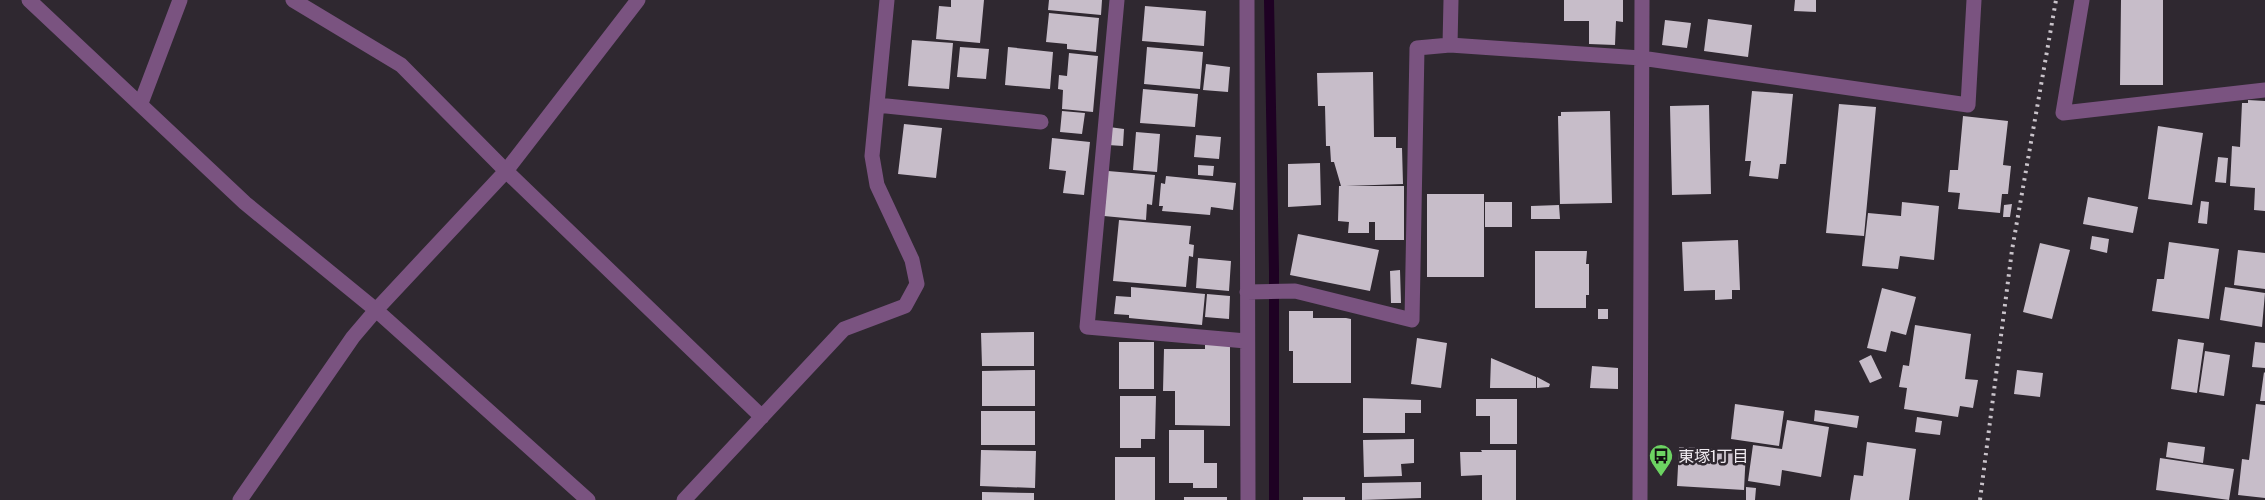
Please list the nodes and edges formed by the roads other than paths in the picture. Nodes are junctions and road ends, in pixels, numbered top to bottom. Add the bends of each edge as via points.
1 (29, 0) edge
2 (180, 0) edge
3 (293, 0) edge
4 (638, 0) edge
5 (886, 0) edge
6 (1117, 0) edge
7 (1247, 0) edge
8 (1451, 0) edge
9 (1642, 0) edge
10 (1974, 0) edge
11 (2082, 0) edge
12 (1450, 45) junction
13 (1641, 58) junction
14 (2265, 90) edge
15 (141, 103) junction
16 (877, 104) junction
17 (1041, 122) dead end
18 (506, 172) junction
19 (1246, 292) junction
20 (376, 310) junction
21 (1246, 341) junction
22 (762, 417) junction
23 (581, 498) edge
24 (240, 500) edge
25 (684, 500) edge
26 (1248, 500) edge
27 (1640, 500) edge

1 - 15 street
2 - 15 street
3 - 18 street via 400,65
4 - 18 street
5 - 16 street
6 - 21 street via 1087,327
7 - 19 street
8 - 12 street
9 - 13 street
10 - 13 street via 1968,104
11 - 14 street via 2063,113
12 - 13 street
12 - 19 street via 1418,48 1412,320 1295,291
13 - 27 street
15 - 20 street via 245,203
16 - 17 street
16 - 22 street via 872,156 877,184 912,260 917,284 905,306 844,329
18 - 20 street
18 - 22 street
19 - 21 street
20 - 23 street
20 - 24 street via 353,337
21 - 26 street
22 - 25 street

